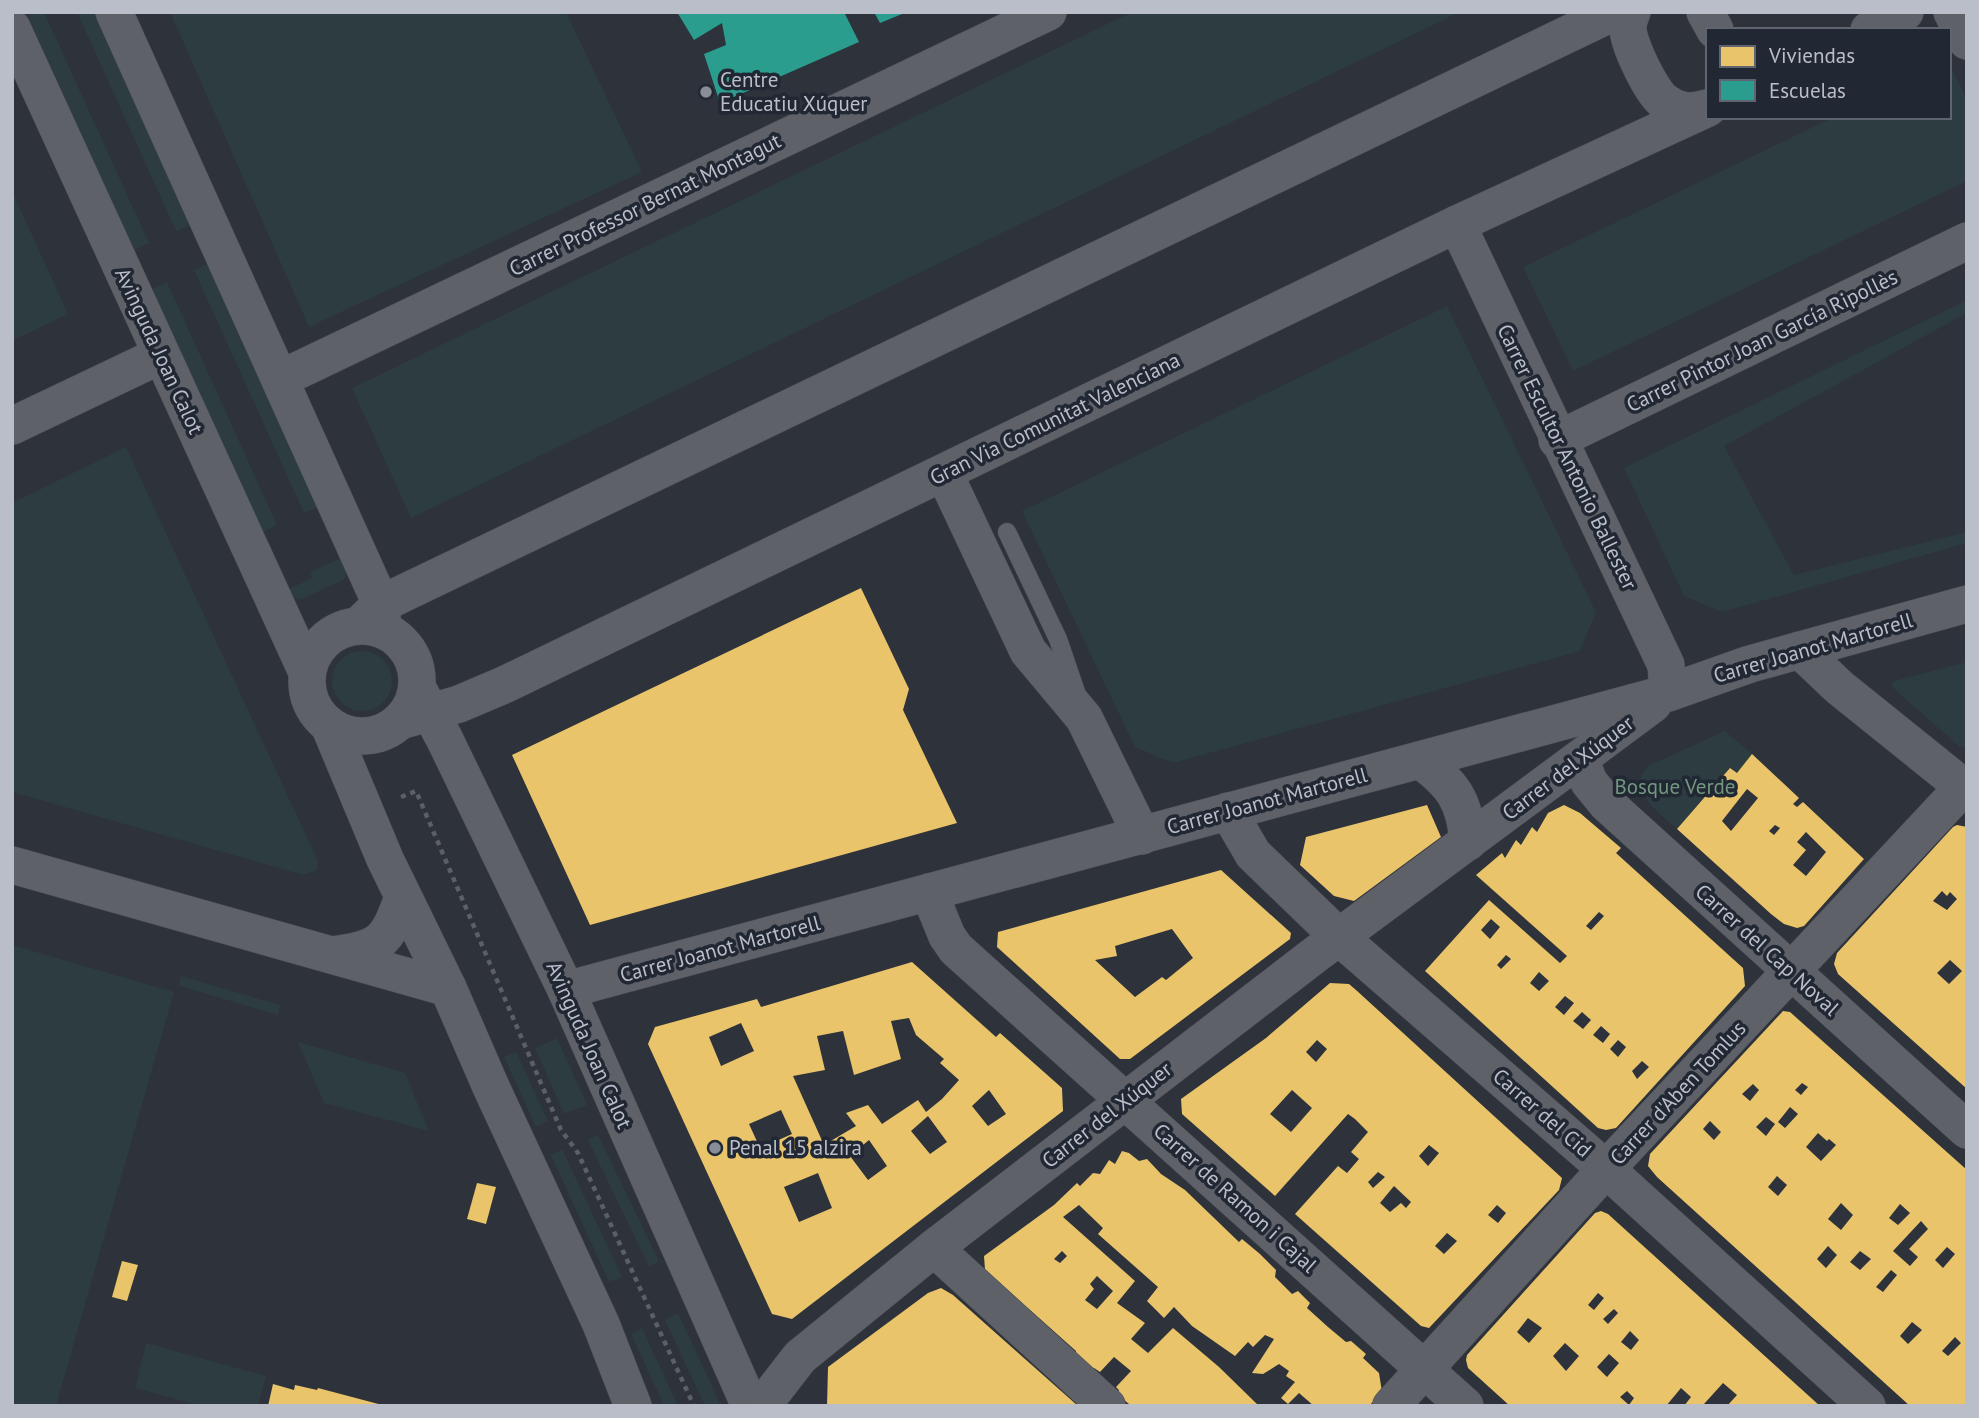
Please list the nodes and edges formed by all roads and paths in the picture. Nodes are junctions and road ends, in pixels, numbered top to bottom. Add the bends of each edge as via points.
1 (114, 12) edge
2 (1048, 12) edge
3 (1614, 12) edge
4 (1632, 12) edge
5 (1706, 12) edge
6 (1905, 12) edge
7 (1952, 12) edge
8 (1714, 28) edge
9 (1872, 28) edge
10 (12, 29) edge
11 (1967, 41) edge
12 (1706, 108) edge
13 (1706, 108) edge
14 (1457, 224) junction
15 (1967, 241) edge
16 (161, 355) junction
17 (280, 379) junction
18 (12, 426) edge
19 (1557, 440) junction
20 (944, 473) junction
21 (1007, 532) dead end
22 (1967, 604) edge
23 (374, 619) junction
24 (1800, 650) junction
25 (307, 672) junction
26 (1668, 693) junction
27 (416, 708) junction
28 (1084, 718) junction
29 (329, 725) junction
30 (1580, 759) junction
31 (1420, 760) junction
32 (1966, 787) edge
33 (1228, 811) junction
34 (1142, 836) junction
35 (1468, 842) junction
36 (12, 865) edge
37 (929, 892) junction
38 (403, 897) junction
39 (1339, 937) junction
40 (331, 955) junction
41 (1791, 972) junction
42 (448, 988) junction
43 (566, 990) junction
44 (1126, 1100) junction
45 (1967, 1130) edge
46 (1606, 1169) junction
47 (934, 1248) junction
48 (1425, 1369) junction
49 (633, 1406) edge
50 (750, 1406) edge
51 (762, 1406) edge
52 (1107, 1406) edge
53 (1391, 1406) edge
54 (1465, 1406) edge
55 (1867, 1406) edge

1 - 17 street
2 - 17 street, Carrer Professor Bernat Montagut
3 - 23 street
4 - 12 street, Gran Via Comunitat Valenciana via 1630,42 1657,96 1677,110
5 - 8 street
6 - 9 street
7 - 11 street
10 - 16 street, Avinguda Joan Calot
13 - 14 street, Gran Via Comunitat Valenciana
14 - 19 street, Carrer Escultor Antonio Ballester
14 - 20 street, Gran Via Comunitat Valenciana
15 - 19 street, Carrer Pintor Joan García Ripollès
16 - 18 street
16 - 25 street, Avinguda Joan Calot
17 - 23 street
19 - 26 street, Carrer Escultor Antonio Ballester via 1665,665
20 - 27 street, Gran Via Comunitat Valenciana via 506,684
20 - 28 street via 1028,651
21 - 28 lane via 1058,639
22 - 24 street, Carrer Joanot Martorell
23 - 25 street via 324,640
23 - 27 street via 410,653 416,670
24 - 26 street, Carrer Joanot Martorell
24 - 32 street via 1839,687
25 - 29 street via 311,702
26 - 30 street, Carrer del Xúquer
26 - 31 street, Carrer Joanot Martorell
27 - 29 street via 384,731 365,736
27 - 43 street, Avinguda Joan Calot via 445,740
28 - 34 street
29 - 38 street
30 - 35 street, Carrer del Xúquer
30 - 41 street, Carrer del Cap Noval via 1589,782 1607,804
31 - 33 street, Carrer Joanot Martorell
31 - 35 street via 1458,797
32 - 41 street, Carrer d'Aben Tomlus
33 - 34 street, Carrer Joanot Martorell
33 - 39 street, Carrer del Cid via 1253,853
34 - 37 street, Carrer Joanot Martorell
35 - 39 street, Carrer del Xúquer
36 - 40 street
37 - 43 street, Carrer Joanot Martorell
37 - 44 street, Carrer de Ramon i Cajal via 956,950
38 - 40 street via 392,928 376,945
38 - 42 street
39 - 44 street, Carrer del Xúquer
39 - 46 street, Carrer del Cid
40 - 42 street
41 - 45 street, Carrer del Cap Noval
41 - 46 street, Carrer d'Aben Tomlus
42 - 49 street via 601,1324
43 - 50 street, Avinguda Joan Calot
44 - 47 street, Carrer del Xúquer
44 - 48 street, Carrer de Ramon i Cajal
46 - 48 street, Carrer d'Aben Tomlus
46 - 55 street, Carrer del Cid
47 - 51 street, Carrer del Xúquer via 800,1357
47 - 52 street
48 - 53 street, Carrer d'Aben Tomlus
48 - 54 street, Carrer de Ramon i Cajal

